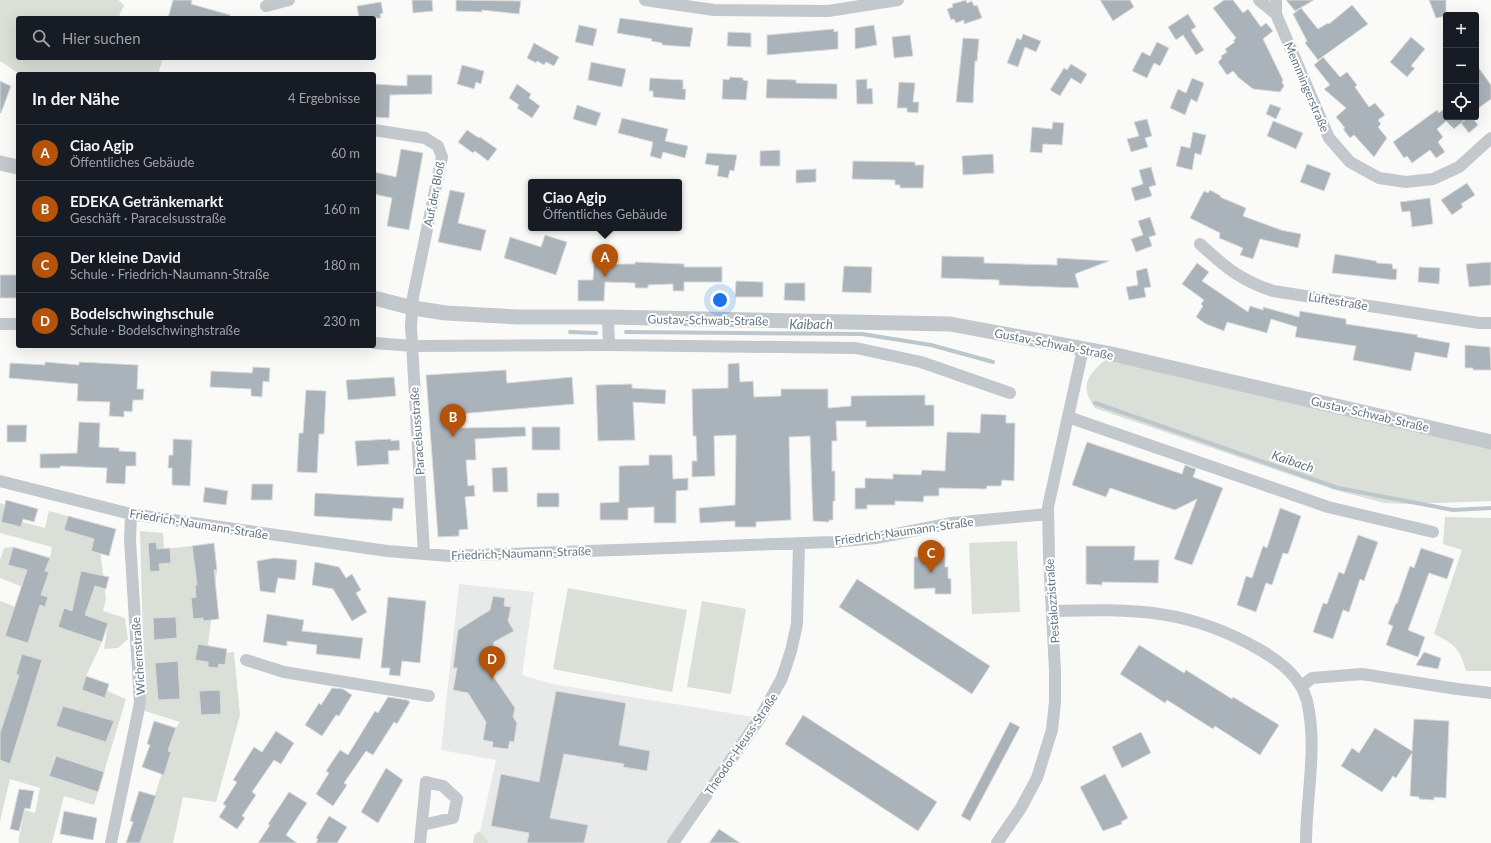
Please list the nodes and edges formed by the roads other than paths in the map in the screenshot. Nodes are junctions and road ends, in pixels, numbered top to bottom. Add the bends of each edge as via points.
1 (289, 0) edge
2 (645, 0) edge
3 (898, 0) edge
4 (1259, 0) edge
5 (1276, 0) edge
6 (266, 6) dead end
7 (1276, 14) junction
8 (376, 130) edge
9 (1491, 138) edge
10 (0, 163) edge
11 (16, 167) edge
12 (1200, 244) dead end
13 (376, 299) edge
14 (413, 308) junction
15 (608, 317) junction
16 (1491, 322) edge
17 (0, 324) edge
18 (16, 324) edge
19 (376, 343) edge
20 (609, 345) junction
21 (412, 346) junction
22 (1083, 349) junction
23 (1010, 393) dead end
24 (1068, 416) junction
25 (1491, 442) edge
26 (0, 481) edge
27 (131, 514) junction
28 (1047, 514) junction
29 (1433, 532) dead end
30 (799, 543) junction
31 (424, 554) junction
32 (1052, 611) junction
33 (246, 660) dead end
34 (1302, 686) junction
35 (1491, 692) edge
36 (429, 696) dead end
37 (422, 825) dead end
38 (112, 843) edge
39 (420, 843) edge
40 (673, 843) edge
41 (997, 843) edge
42 (1306, 843) edge

1 - 6 street
2 - 3 street via 714,10 828,11
4 - 7 street, Memmingerstraße
5 - 7 street, Memmingerstraße
7 - 9 street, Memmingerstraße via 1329,138 1350,162 1379,178 1406,182 1434,179 1459,167
8 - 14 street, Auf der Bloß via 425,138 438,146 442,157 413,297
10 - 11 street
12 - 16 street, Lüftestraße via 1227,269 1251,283 1273,291 1479,323
13 - 14 street, Gustav-Schwab-Straße
14 - 15 street, Gustav-Schwab-Straße via 517,318
14 - 21 street, Paracelsusstraße
15 - 20 street
15 - 22 street, Gustav-Schwab-Straße via 950,324
17 - 18 street
19 - 21 street, Gustav-Schwab-Straße
20 - 21 street, Gustav-Schwab-Straße
20 - 23 street, Gustav-Schwab-Straße via 856,348 921,362
21 - 31 street, Paracelsusstraße
22 - 24 street, Pestalozzistraße
22 - 25 street, Gustav-Schwab-Straße
24 - 28 street, Pestalozzistraße
24 - 29 street via 1328,507
26 - 27 street, Friedrich-Naumann-Straße
27 - 31 street, Friedrich-Naumann-Straße
27 - 38 street, Wichernstraße via 130,540 140,703
28 - 30 street, Friedrich-Naumann-Straße via 952,523 876,538
28 - 32 street, Pestalozzistraße
30 - 31 street, Friedrich-Naumann-Straße via 450,556
30 - 40 street, Theodor-Heuss-Straße via 797,624 782,678 760,718
32 - 34 street via 1135,610 1177,616 1238,638 1270,656
32 - 41 street, Pestalozzistraße via 1055,702 1048,747 1030,793
33 - 36 street via 284,672
34 - 35 street via 1312,678 1362,674
34 - 42 street via 1307,700 1311,733
37 - 39 street

